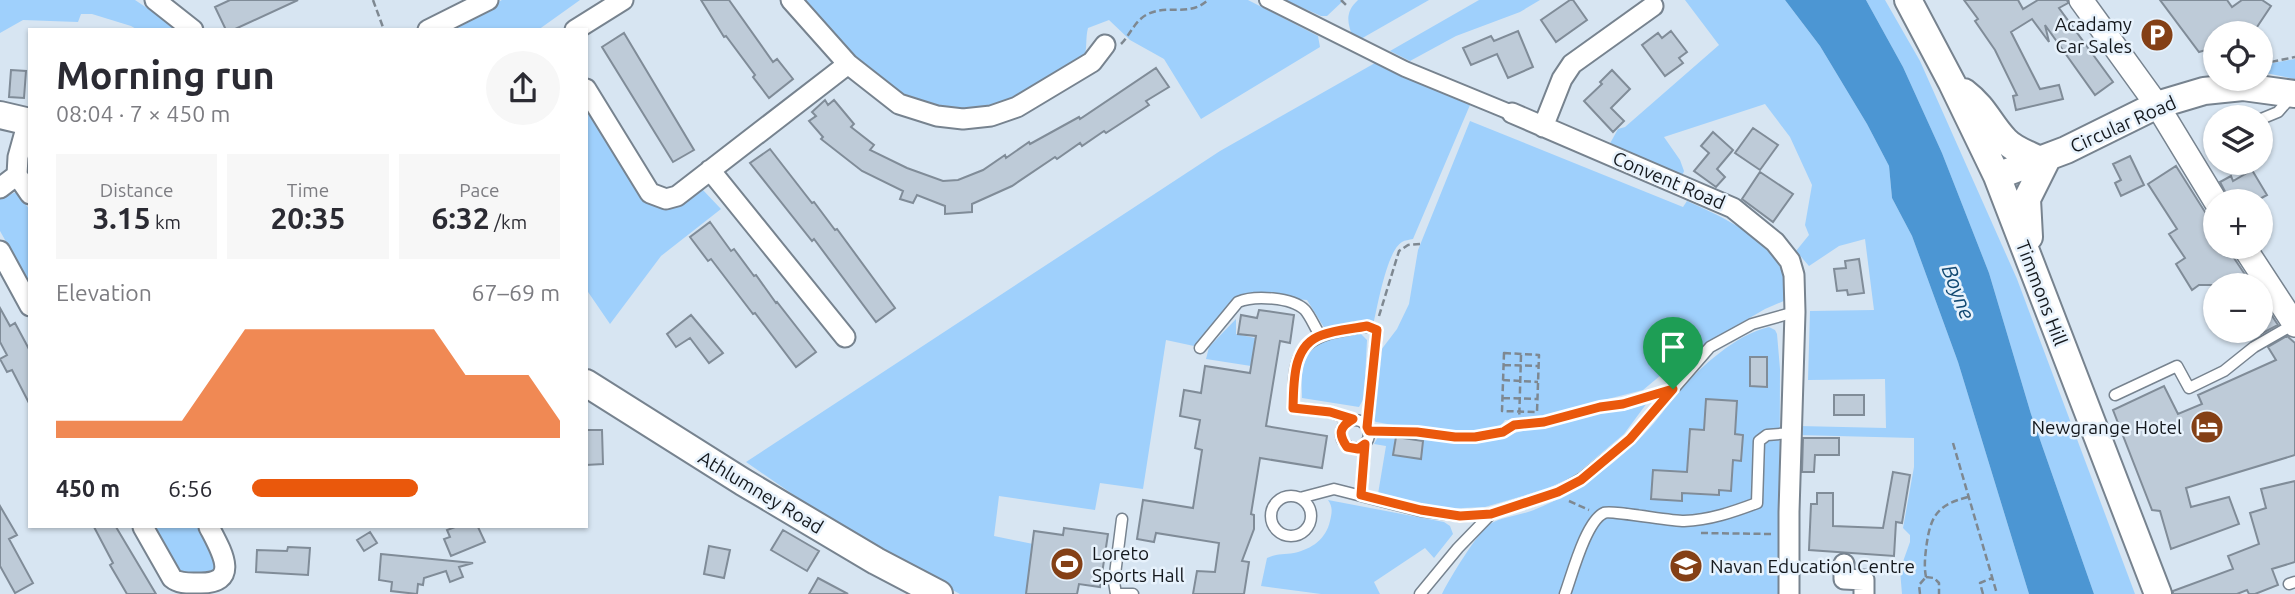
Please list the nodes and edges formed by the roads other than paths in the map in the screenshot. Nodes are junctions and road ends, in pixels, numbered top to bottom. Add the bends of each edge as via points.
1 (155, 0) edge
2 (488, 0) edge
3 (624, 0) edge
4 (791, 0) edge
5 (1267, 0) edge
6 (1908, 0) edge
7 (2081, 0) edge
8 (1653, 6) dead end
9 (190, 28) edge
10 (432, 28) edge
11 (578, 28) edge
12 (1105, 45) road end
13 (848, 64) junction
14 (1952, 83) junction
15 (588, 92) edge
16 (2294, 94) edge
17 (2157, 105) junction
18 (1511, 113) joint
19 (2273, 114) edge
20 (0, 115) edge
21 (28, 121) edge
22 (28, 124) edge
23 (1543, 127) junction
24 (2044, 158) junction
25 (710, 170) junction
26 (17, 175) junction
27 (1997, 176) junction
28 (0, 188) edge
29 (2208, 189) edge
30 (28, 191) edge
31 (0, 251) edge
32 (2028, 256) junction
33 (2252, 259) edge
34 (28, 302) edge
35 (1795, 312) junction
36 (2295, 324) edge
37 (1320, 335) junction
38 (845, 337) dead end
39 (1200, 348) dead end
40 (588, 384) edge
41 (2115, 395) dead end
42 (1353, 419) junction
43 (1368, 429) junction
44 (1791, 433) junction
45 (1365, 444) junction
46 (1361, 495) junction
47 (1300, 498) junction
48 (1491, 514) junction
49 (1122, 519) dead end
50 (144, 528) edge
51 (210, 528) edge
52 (1844, 564) dead end
53 (939, 594) edge
54 (1118, 594) edge
55 (1133, 594) edge
56 (1420, 594) edge
57 (1565, 594) edge
58 (1789, 594) edge
59 (1864, 594) edge
60 (2158, 594) edge

1 - 9 street
2 - 10 street
3 - 11 street
4 - 13 street
5 - 18 street, Convent Road via 1405,69
6 - 14 main road, Timmons Hill
7 - 17 street
8 - 23 street via 1572,64
12 - 13 street via 1092,62 1017,107 963,119 899,104
13 - 25 street
14 - 24 main road via 1980,104 2006,141 2019,151
14 - 27 main road, Timmons Hill
15 - 25 street via 650,193 666,199 677,196
16 - 17 main road, Circular Road via 2243,88 2204,91
16 - 19 lane
17 - 24 main road, Circular Road
17 - 29 street
18 - 23 street, Convent Road
20 - 21 main road
22 - 26 street
23 - 35 street, Convent Road via 1733,208 1775,242 1790,261
24 - 27 main road, Circular Road
24 - 32 main road via 2027,199
25 - 38 street
26 - 28 street
26 - 30 street
27 - 32 main road, Timmons Hill
31 - 34 street
32 - 60 main road, Timmons Hill
33 - 36 street
35 - 44 street, Convent Road
35 - 48 lane via 1752,324 1710,347 1630,439 1581,480
36 - 41 lane via 2224,371 2189,388 2176,366
37 - 39 lane via 1304,310 1291,302 1246,299 1238,302
37 - 42 lane via 1302,349 1293,408
37 - 43 lane via 1367,326 1377,330
40 - 53 main road, Athlumney Road via 743,482
42 - 43 lane
42 - 45 lane via 1344,424 1341,439 1347,447 1358,449
43 - 45 lane
44 - 57 lane via 1767,435 1759,442 1757,503 1723,516 1685,521 1605,512 1590,529
44 - 58 street, Convent Road
45 - 46 lane
46 - 47 lane via 1334,489
46 - 48 lane via 1434,513
47 - 47 lane via 1309,506 1310,524 1295,536 1283,534 1273,524 1275,504 1286,497
48 - 56 lane
49 - 54 lane via 1114,582
50 - 51 street via 172,578 210,583 224,574 225,562
52 - 59 street via 1844,579 1864,580
54 - 55 lane

